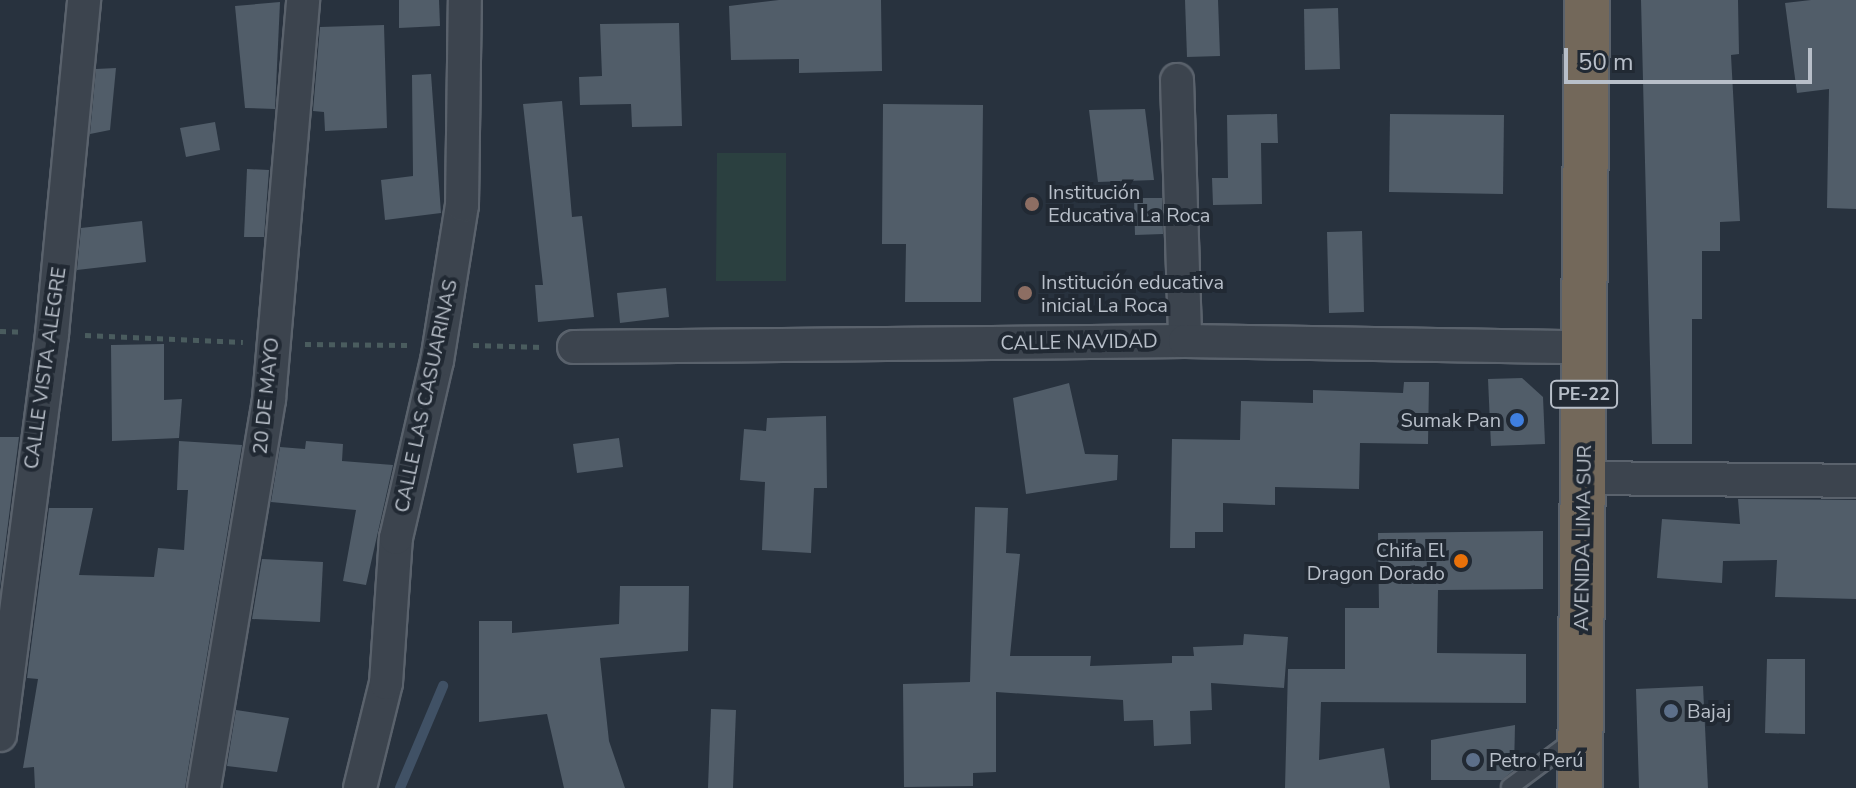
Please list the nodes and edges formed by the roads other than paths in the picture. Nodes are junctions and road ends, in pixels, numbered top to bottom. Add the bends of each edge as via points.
1 (84, 0) edge
2 (303, 0) edge
3 (465, 0) edge
4 (1587, 0) edge
5 (1177, 80) dead end
6 (1185, 341) junction
7 (574, 347) dead end
8 (1585, 347) junction
9 (1583, 478) junction
10 (1856, 481) edge
11 (0, 735) edge
12 (1581, 735) junction
13 (204, 788) edge
14 (360, 788) edge
15 (1493, 788) edge
16 (1512, 788) edge
17 (1580, 788) edge

1 - 11 street, CALLE VISTA ALEGRE via 52,334
2 - 13 street, 20 DE MAYO via 267,414
3 - 14 street, CALLE LAS CASUARINAS via 454,345 396,538 386,683
4 - 8 highway, AVENIDA LIMA SUR / PE-22
5 - 6 street
6 - 7 street, CALLE NAVIDAD
6 - 8 street, CALLE NAVIDAD
8 - 9 highway, AVENIDA LIMA SUR / PE-22
9 - 10 street
9 - 12 highway, AVENIDA LIMA SUR / PE-22
12 - 16 lane
12 - 17 highway, AVENIDA LIMA SUR / PE-22
15 - 16 lane

